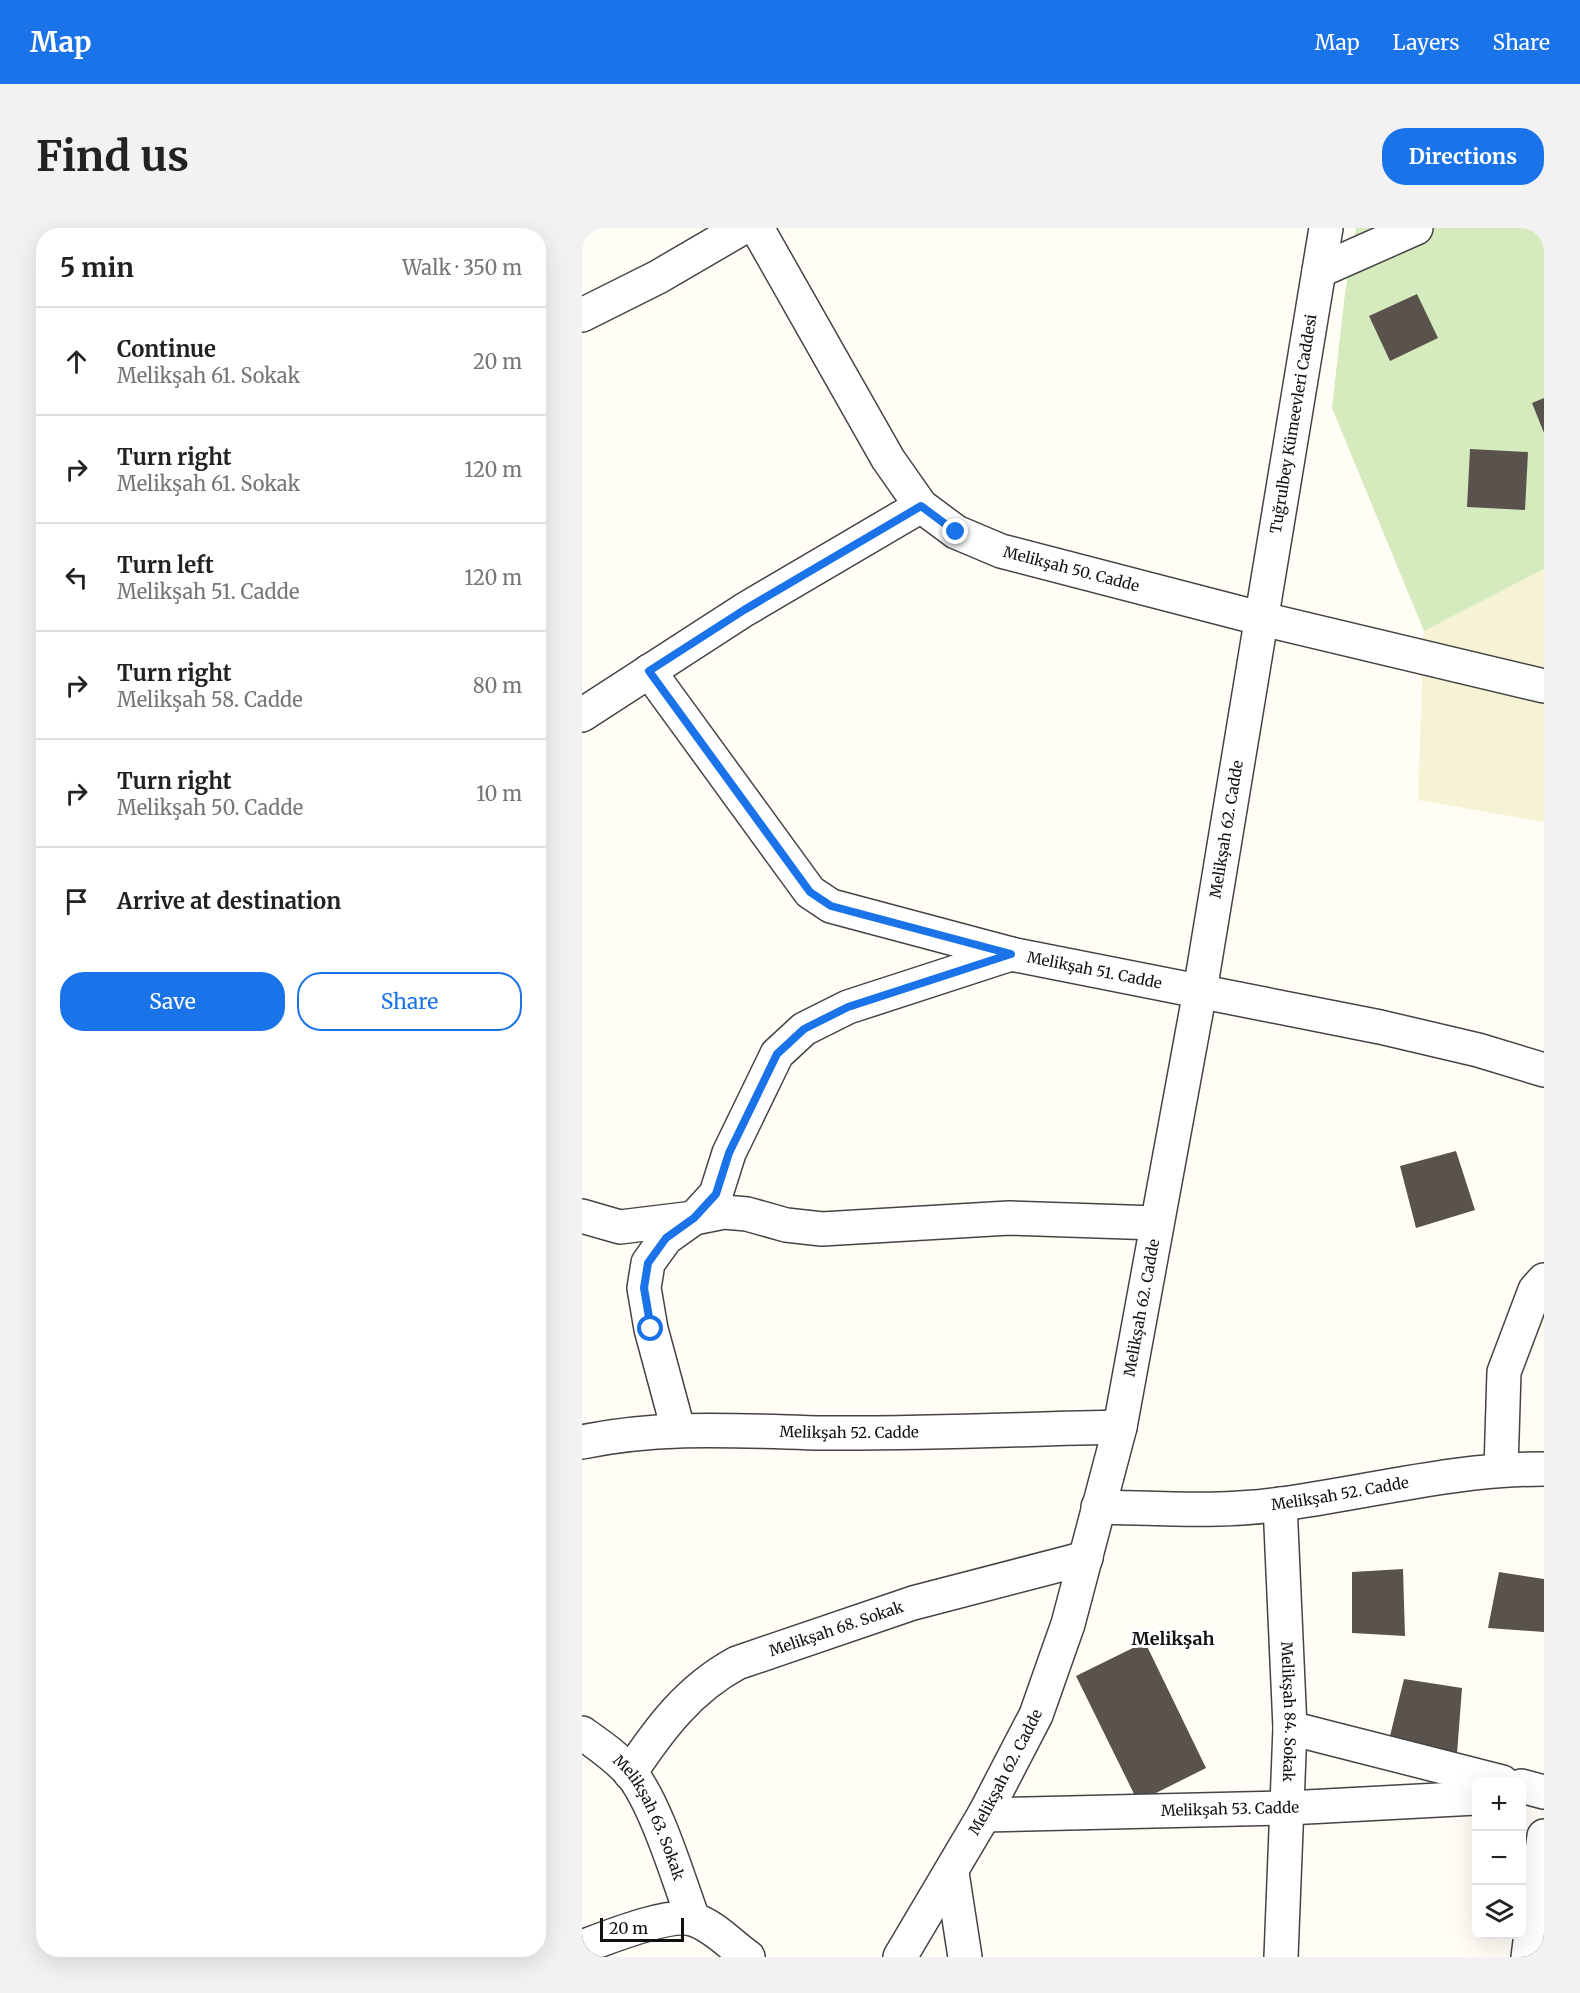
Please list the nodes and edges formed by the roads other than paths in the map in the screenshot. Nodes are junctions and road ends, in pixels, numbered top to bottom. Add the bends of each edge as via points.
1 (742, 228) edge
2 (757, 228) edge
3 (1326, 228) edge
4 (1416, 228) edge
5 (1319, 271) junction
6 (582, 315) edge
7 (921, 506) junction
8 (1263, 619) junction
9 (649, 671) junction
10 (1544, 686) edge
11 (582, 715) edge
12 (1011, 954) junction
13 (1200, 991) junction
14 (1544, 1070) edge
15 (582, 1216) edge
16 (694, 1218) junction
17 (1157, 1223) junction
18 (1544, 1280) edge
19 (1120, 1427) junction
20 (678, 1429) junction
21 (582, 1442) edge
22 (1501, 1469) junction
23 (1544, 1469) edge
24 (1280, 1504) junction
25 (1098, 1507) junction
26 (1086, 1558) junction
27 (1290, 1728) junction
28 (582, 1733) edge
29 (630, 1773) junction
30 (1482, 1777) edge
31 (1526, 1788) edge
32 (1544, 1793) edge
33 (1526, 1795) edge
34 (1472, 1798) edge
35 (1288, 1808) junction
36 (984, 1815) junction
37 (1544, 1836) edge
38 (951, 1873) junction
39 (693, 1919) junction
40 (582, 1947) edge
41 (748, 1957) edge
42 (900, 1957) edge
43 (965, 1957) edge
44 (1281, 1957) edge
45 (1528, 1957) edge

1 - 6 street
2 - 7 street, Melikşah 50. Cadde via 888,459
3 - 5 street, Tuğrulbey Kümeevleri Caddesi
4 - 5 street
5 - 8 street, Tuğrulbey Kümeevleri Caddesi
7 - 8 street, Melikşah 50. Cadde via 956,532 1001,550
7 - 9 street
8 - 10 street, Melikşah 50. Cadde
8 - 13 street, Melikşah 62. Cadde
9 - 11 street
9 - 12 street, Melikşah 51. Cadde via 810,892 831,906
12 - 13 street, Melikşah 51. Cadde
12 - 16 street via 848,1007 804,1029 777,1054 729,1153 716,1194
13 - 14 street, Melikşah 51. Cadde via 1478,1050
13 - 17 street, Melikşah 62. Cadde
15 - 16 street via 620,1227
16 - 17 street via 724,1212 786,1226 822,1229 1009,1218
16 - 20 street via 666,1238 648,1263 644,1288
17 - 19 street, Melikşah 62. Cadde
18 - 22 street via 1535,1290 1504,1372
19 - 20 street, Melikşah 52. Cadde via 825,1433
19 - 25 street, Melikşah 62. Cadde
20 - 21 street, Melikşah 52. Cadde
22 - 23 street, Melikşah 52. Cadde
22 - 24 street, Melikşah 52. Cadde
24 - 25 street, Melikşah 52. Cadde
24 - 27 street, Melikşah 84. Sokak
25 - 26 street, Melikşah 62. Cadde
26 - 29 street, Melikşah 68. Sokak via 913,1603 738,1663 713,1676 676,1709
26 - 36 street, Melikşah 62. Cadde via 1068,1624 1036,1714
27 - 30 street
27 - 35 street, Melikşah 84. Sokak
28 - 29 street, Melikşah 63. Sokak
29 - 39 street, Melikşah 63. Sokak via 665,1844
31 - 32 street
32 - 33 street
34 - 35 street, Melikşah 53. Cadde
35 - 36 street, Melikşah 53. Cadde
35 - 44 street, Melikşah 84. Sokak
36 - 38 street, Melikşah 62. Cadde
37 - 45 street
38 - 42 street, Melikşah 62. Cadde
38 - 43 street
39 - 40 street via 650,1925
39 - 41 street

